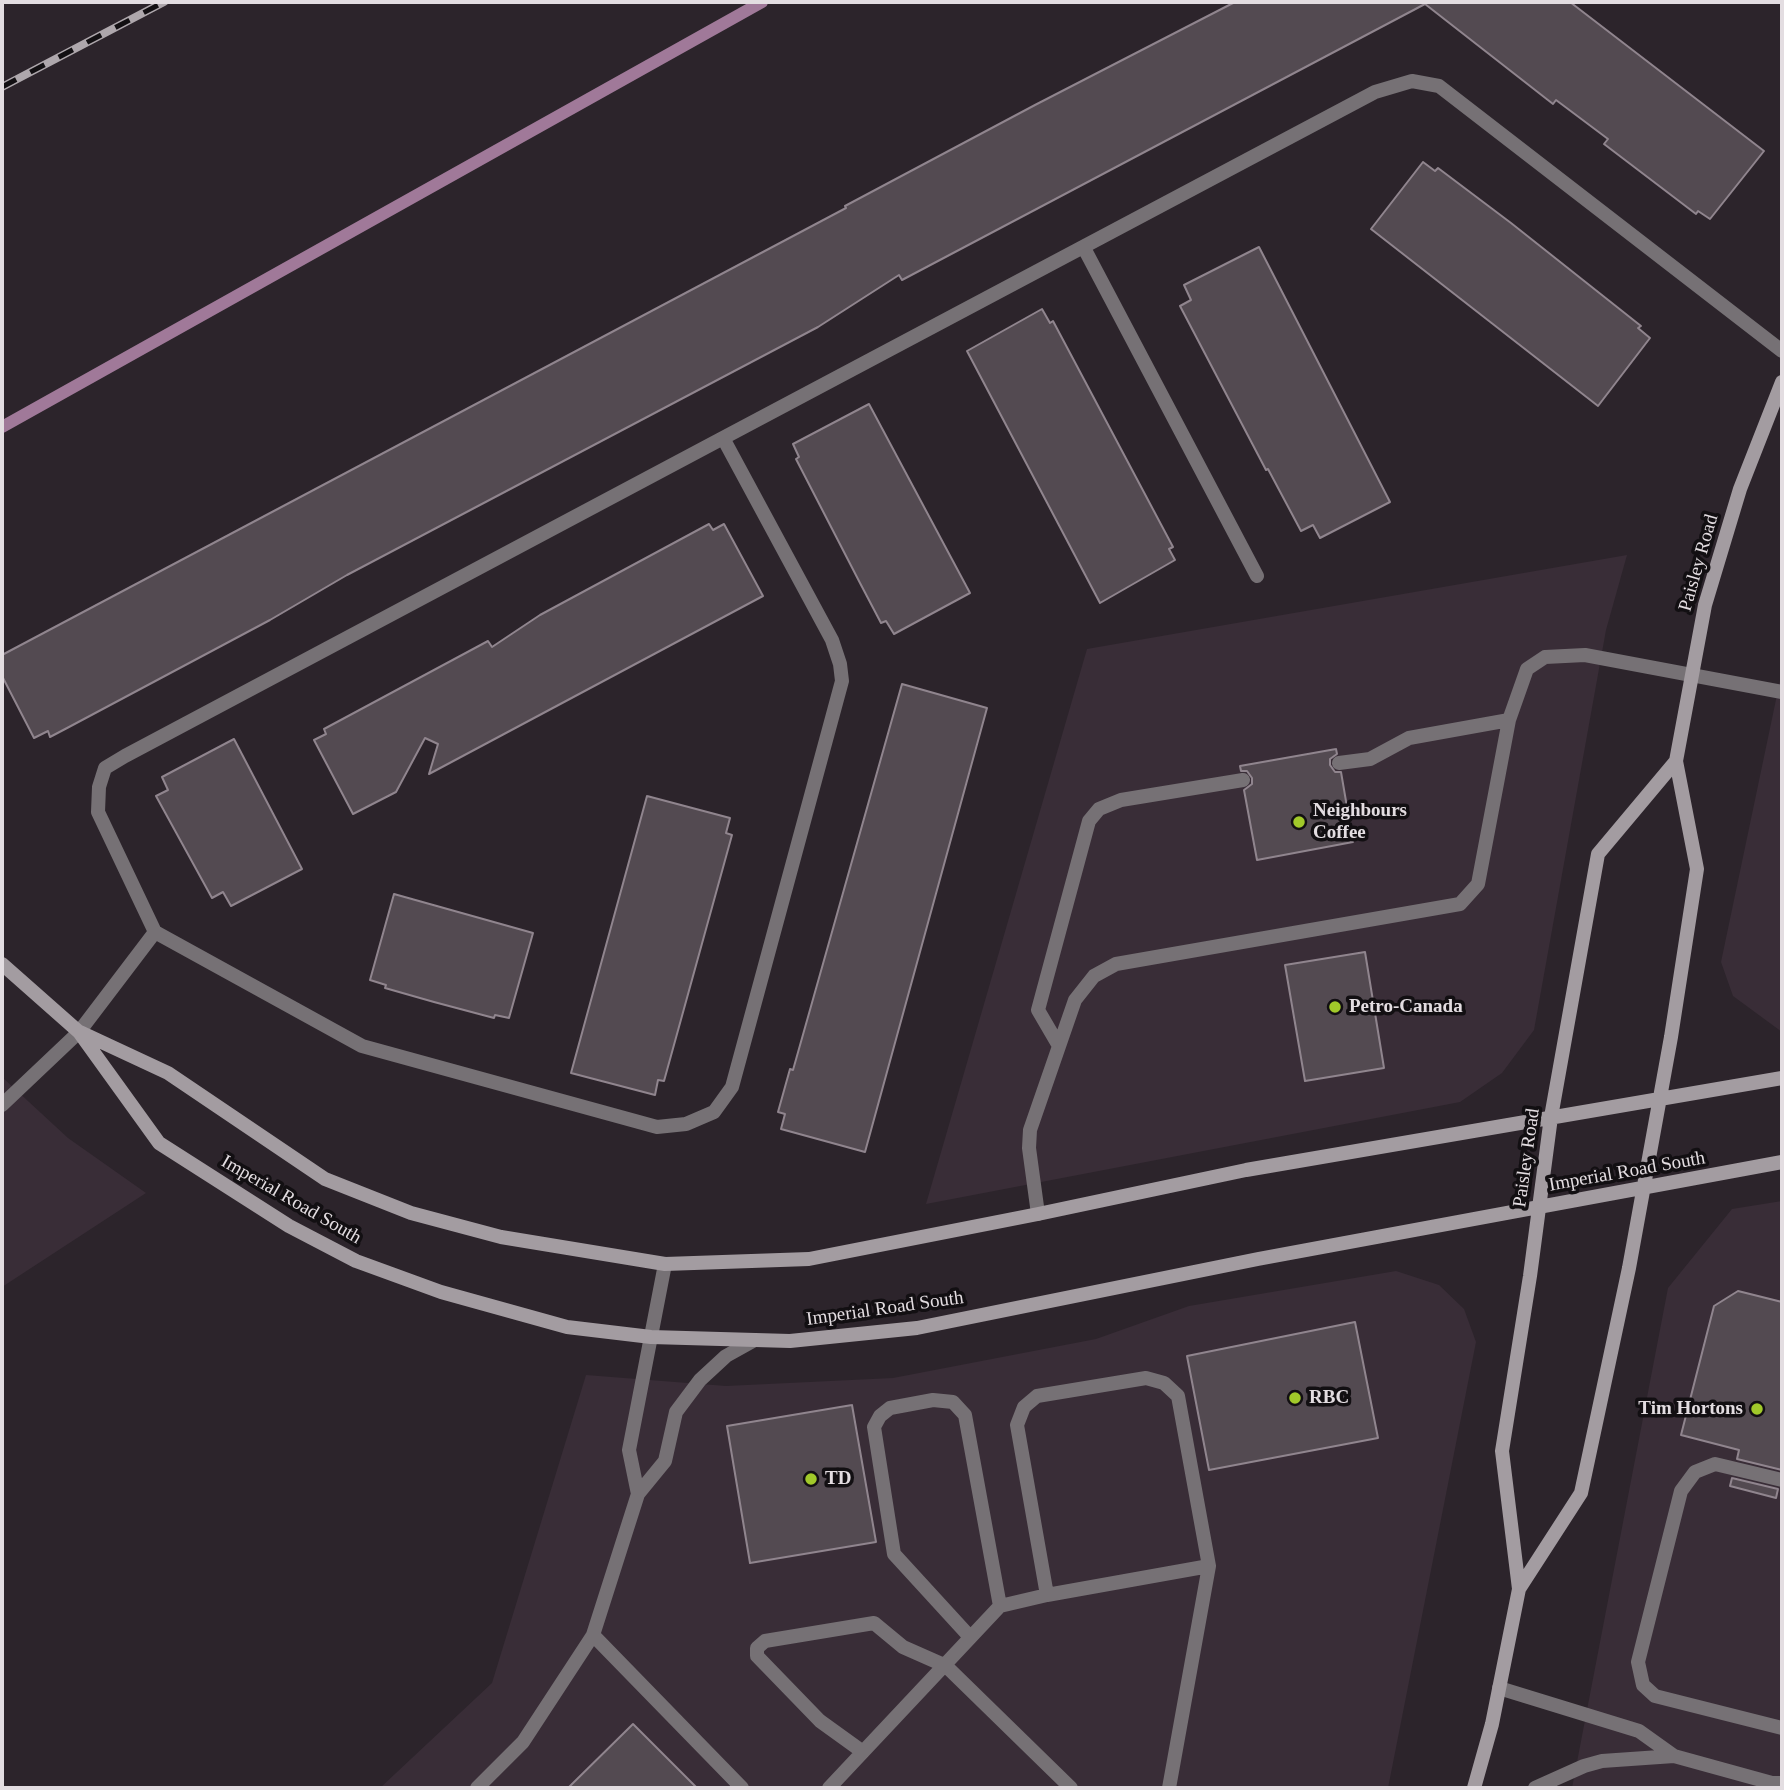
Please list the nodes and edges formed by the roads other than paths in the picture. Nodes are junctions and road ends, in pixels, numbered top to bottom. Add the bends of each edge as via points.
1 (1084, 248) junction
2 (1782, 351) edge
3 (1782, 382) edge
4 (723, 438) junction
5 (1257, 576) dead end
6 (1693, 674) junction
7 (1782, 692) edge
8 (1509, 720) junction
9 (1676, 761) junction
10 (1339, 764) dead end
11 (1243, 780) dead end
12 (155, 932) junction
13 (2, 964) edge
14 (79, 1032) junction
15 (1059, 1046) junction
16 (1782, 1078) edge
17 (1659, 1100) junction
18 (2, 1105) edge
19 (1551, 1116) junction
20 (1782, 1163) edge
21 (1643, 1188) junction
22 (1539, 1207) junction
23 (1038, 1214) junction
24 (665, 1264) junction
25 (651, 1337) junction
26 (753, 1342) junction
27 (1782, 1480) edge
28 (638, 1494) junction
29 (1209, 1566) junction
30 (1519, 1589) junction
31 (1046, 1595) junction
32 (1000, 1606) junction
33 (593, 1635) junction
34 (970, 1637) junction
35 (946, 1665) junction
36 (1499, 1688) junction
37 (1782, 1728) edge
38 (863, 1752) junction
39 (1674, 1756) junction
40 (1782, 1783) edge
41 (477, 1788) edge
42 (742, 1788) edge
43 (829, 1788) edge
44 (1071, 1788) edge
45 (1169, 1788) edge
46 (1474, 1788) edge
47 (1535, 1788) edge

1 - 2 lane via 1374,92 1412,81 1439,86
1 - 4 lane
1 - 5 lane
3 - 6 street, Paisley Road via 1740,489 1705,605
4 - 12 lane via 106,768 98,812
4 - 12 lane via 832,640 842,681 732,1087 714,1112 686,1124 657,1127 362,1046
6 - 7 lane
6 - 8 lane via 1585,655 1545,657 1527,669
6 - 9 street, Paisley Road
8 - 10 lane via 1409,738 1370,758
8 - 15 lane via 1479,884 1460,904 1116,964 1094,976 1075,1000
9 - 17 street, Paisley Road via 1697,869
9 - 19 street, Paisley Road via 1598,854
11 - 15 lane via 1121,800 1099,809 1089,821 1038,1010
12 - 14 lane
13 - 14 street, Imperial Road South
14 - 18 lane
14 - 24 street, Imperial Road South via 168,1073 325,1180 411,1213 501,1237
14 - 25 street, Imperial Road South via 159,1143 289,1226 356,1261 441,1292 567,1327
15 - 23 lane via 1030,1130 1028,1148
16 - 17 street, Imperial Road South
17 - 19 street, Imperial Road South
17 - 21 street, Paisley Road
19 - 22 street, Paisley Road
19 - 23 street, Imperial Road South via 1246,1170
20 - 21 street, Imperial Road South
21 - 22 street, Imperial Road South
21 - 30 street, Paisley Road via 1581,1493
22 - 26 street, Imperial Road South via 917,1328
22 - 30 street, Paisley Road via 1502,1451
23 - 24 street, Imperial Road South via 809,1259
24 - 25 lane
25 - 26 street, Imperial Road South
25 - 28 lane via 629,1450
26 - 28 lane via 726,1356 700,1380 676,1412 665,1461
27 - 37 lane via 1715,1464 1695,1472 1681,1492 1638,1662 1643,1685 1655,1696
28 - 33 lane
29 - 31 lane
29 - 31 lane via 1178,1396 1164,1382 1146,1378 1037,1396 1024,1407 1017,1425
29 - 45 lane
30 - 36 street, Paisley Road
31 - 32 lane
32 - 34 lane
32 - 34 lane via 965,1415 953,1402 933,1399 890,1408 874,1427 894,1554
33 - 41 lane via 523,1742
33 - 42 lane
34 - 35 lane
35 - 38 lane
35 - 38 lane via 904,1647 874,1623 765,1642 757,1648 757,1656 820,1721
35 - 44 lane
36 - 39 lane via 1639,1731
36 - 46 street, Paisley Road
38 - 43 lane
39 - 40 lane
39 - 47 lane via 1602,1761

